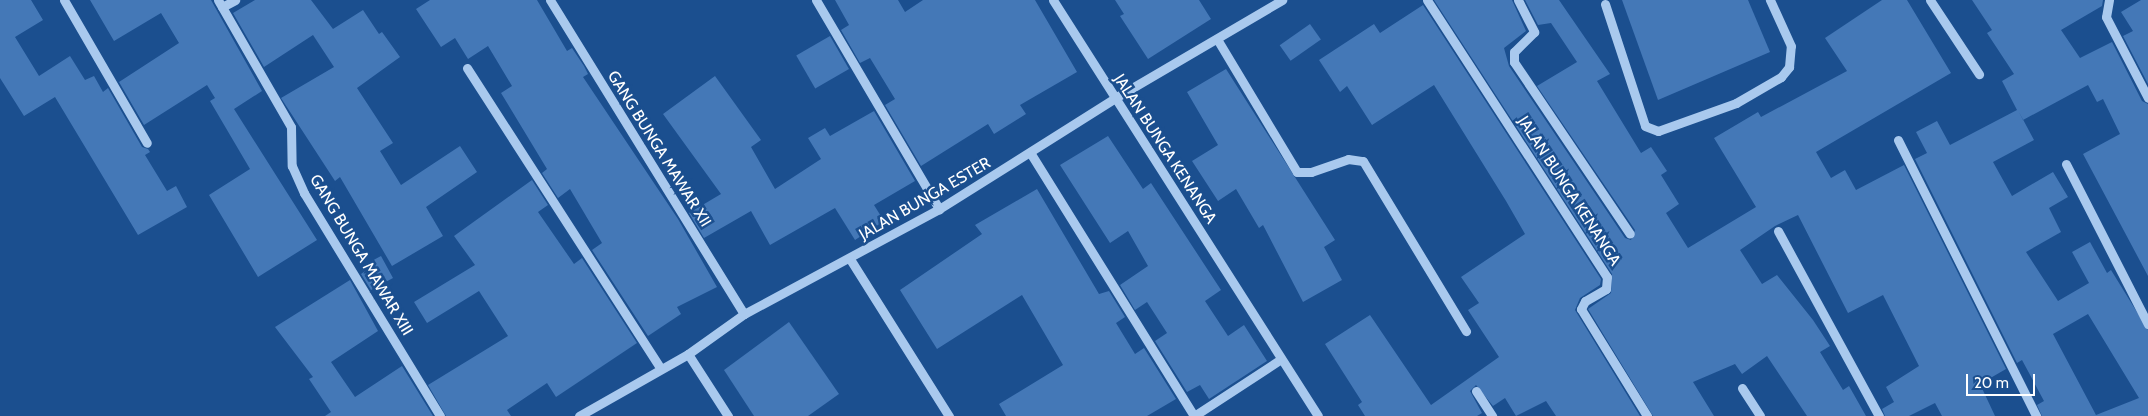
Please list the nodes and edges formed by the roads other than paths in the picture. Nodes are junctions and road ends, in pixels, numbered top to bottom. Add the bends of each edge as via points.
1 (64, 0) edge
2 (235, 0) edge
3 (550, 0) edge
4 (816, 0) edge
5 (1053, 0) edge
6 (1282, 0) edge
7 (1427, 0) edge
8 (1518, 0) edge
9 (1770, 0) edge
10 (1930, 0) edge
11 (2109, 0) edge
12 (220, 4) edge
13 (1605, 4) dead end
14 (1217, 39) junction
15 (467, 68) dead end
16 (1979, 74) dead end
17 (1115, 98) junction
18 (2148, 98) edge
19 (1898, 140) dead end
20 (147, 143) dead end
21 (1031, 154) junction
22 (2066, 164) dead end
23 (939, 209) junction
24 (1778, 231) dead end
25 (1630, 234) dead end
26 (850, 259) junction
27 (744, 314) junction
28 (2148, 324) edge
29 (1466, 331) dead end
30 (688, 354) junction
31 (1281, 359) junction
32 (660, 367) junction
33 (1742, 388) dead end
34 (1476, 391) dead end
35 (440, 416) edge
36 (579, 416) edge
37 (728, 416) edge
38 (949, 416) edge
39 (1194, 416) edge
40 (1318, 416) edge
41 (1492, 416) edge
42 (1646, 416) edge
43 (1760, 416) edge
44 (1879, 416) edge
45 (2036, 416) edge

1 - 20 street
2 - 12 street
3 - 27 street, GANG BUNGA MAWAR XII
4 - 23 street
5 - 17 street, JALAN BUNGA KENANGA
6 - 14 street, JALAN BUNGA ESTER
7 - 42 street, JALAN BUNGA KENANGA via 1610,281 1606,289 1584,301 1581,309
8 - 25 street via 1534,32 1514,52 1514,62
9 - 13 street via 1791,46 1789,67 1781,77 1736,103 1658,131 1646,126
10 - 16 street
11 - 18 street via 2106,17
12 - 35 street, GANG BUNGA MAWAR XIII via 291,127 292,166 304,193
14 - 17 street, JALAN BUNGA ESTER
14 - 29 street via 1297,172 1311,172 1348,159 1363,161
15 - 32 street
17 - 21 street, JALAN BUNGA ESTER
17 - 31 street, JALAN BUNGA KENANGA
19 - 45 street
21 - 23 street, JALAN BUNGA ESTER
21 - 39 street
22 - 28 street
23 - 26 street, JALAN BUNGA ESTER
24 - 44 street
26 - 27 street, JALAN BUNGA ESTER
26 - 38 street
27 - 30 street, JALAN BUNGA ESTER
30 - 32 street, JALAN BUNGA ESTER
30 - 37 street
31 - 39 street
31 - 40 street, JALAN BUNGA KENANGA
32 - 36 street, JALAN BUNGA ESTER
33 - 43 street
34 - 41 street

